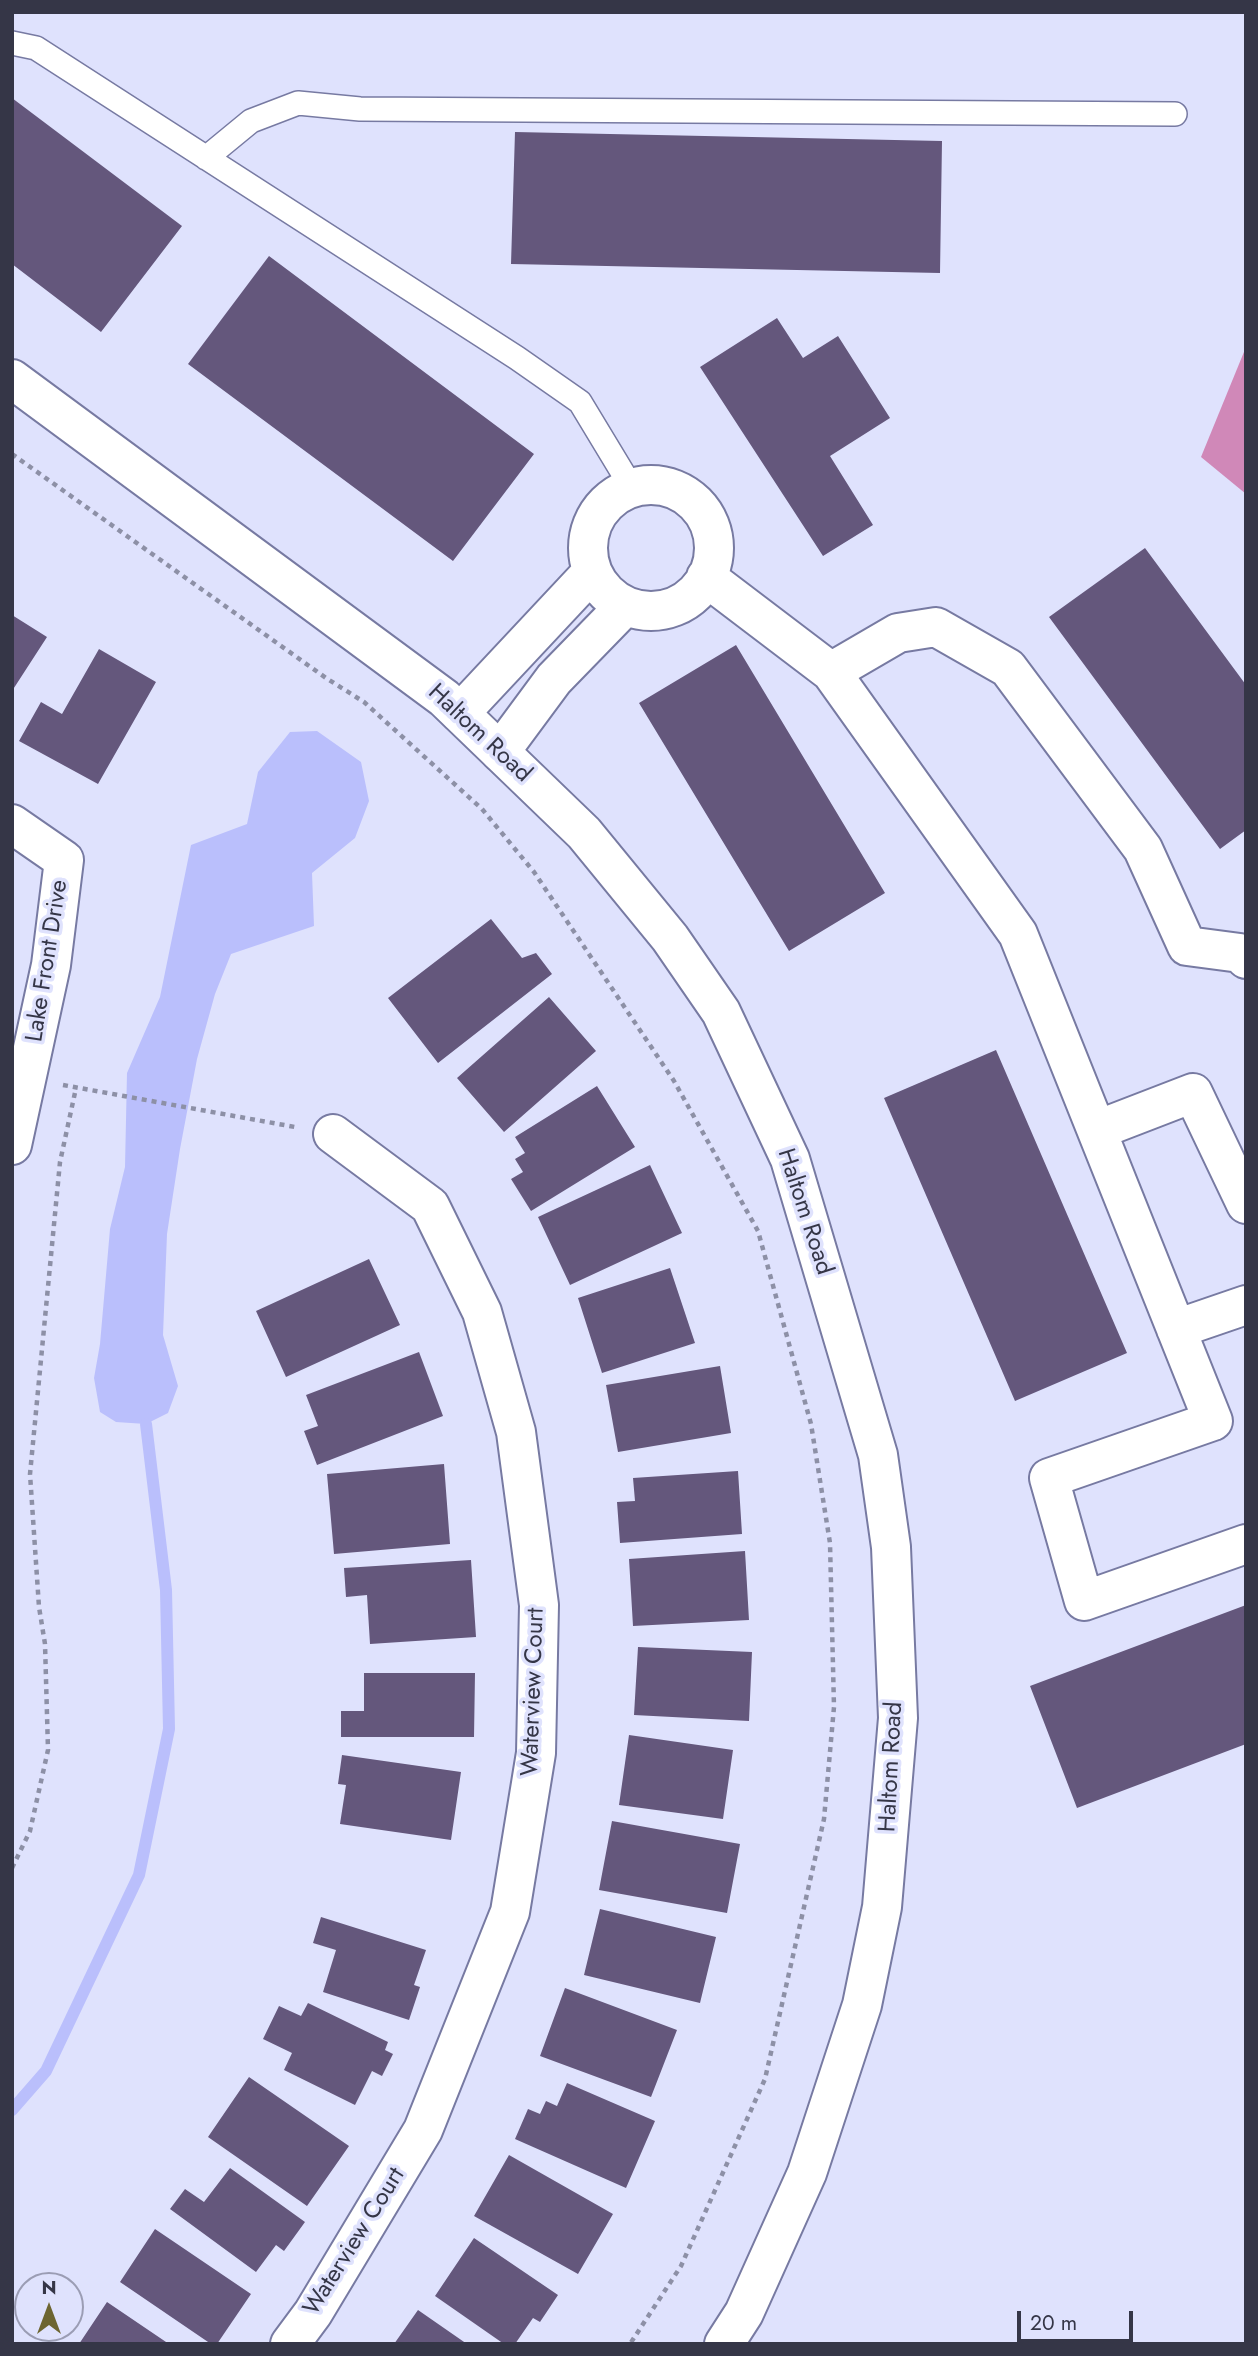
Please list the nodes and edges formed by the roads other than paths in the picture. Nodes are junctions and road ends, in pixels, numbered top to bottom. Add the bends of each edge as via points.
1 (12, 43) edge
2 (1175, 114) dead end
3 (206, 158) junction
4 (12, 379) edge
5 (632, 488) junction
6 (592, 572) junction
7 (706, 577) junction
8 (625, 606) junction
9 (831, 671) junction
10 (460, 713) junction
11 (500, 752) junction
12 (12, 824) edge
13 (1246, 959) edge
14 (1097, 1130) junction
15 (333, 1134) dead end
16 (12, 1145) edge
17 (1246, 1204) edge
18 (1246, 1305) edge
19 (1176, 1329) junction
20 (1246, 1544) edge
21 (290, 2344) edge
22 (724, 2344) edge

1 - 3 lane via 36,48
2 - 3 lane via 360,109 298,103 251,121
3 - 5 lane via 580,402
4 - 10 street, Haltom Road
5 - 6 street via 612,498 597,514 587,546
5 - 7 street via 663,486 683,493 700,507 711,528 714,550
6 - 8 street via 604,590
6 - 10 street
7 - 8 street via 701,588 680,604 659,611
7 - 9 street
8 - 11 street via 554,679
9 - 13 street via 898,633 936,627 1008,668 1143,849 1187,946 1240,953
9 - 14 street via 1018,933
10 - 11 street, Haltom Road
11 - 22 street, Haltom Road via 584,833 670,938 721,1012 790,1159 878,1455 891,1547 898,1718 883,1907 865,1992 807,2173 744,2313
12 - 16 street, Lake Front Drive via 64,860 51,965
14 - 17 street via 1193,1093
14 - 19 street
15 - 21 street, Waterview Court via 430,1206 482,1312 516,1432 539,1605 536,1754 510,1912 423,2130
18 - 19 street
19 - 20 street via 1213,1421 1049,1478 1084,1601

